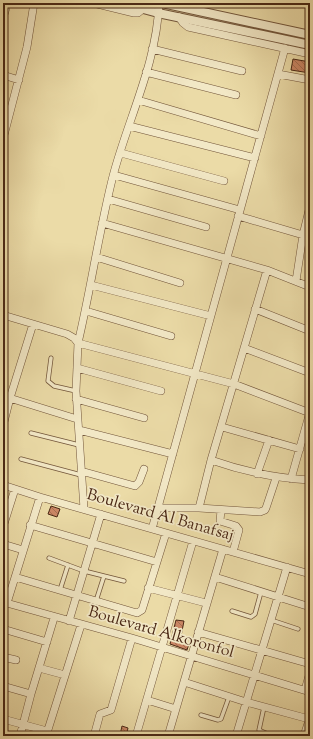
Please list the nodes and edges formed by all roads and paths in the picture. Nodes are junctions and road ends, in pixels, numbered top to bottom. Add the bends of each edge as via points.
1 (34, 3) edge
2 (92, 3) edge
3 (121, 3) edge
4 (159, 3) edge
5 (162, 3) edge
6 (6, 8) dead end
7 (143, 9) junction
8 (158, 13) junction
9 (179, 17) junction
10 (3, 18) edge
11 (310, 35) edge
12 (310, 45) edge
13 (285, 48) junction
14 (152, 49) junction
15 (310, 54) edge
16 (242, 71) dead end
17 (146, 72) junction
18 (278, 74) junction
19 (3, 75) edge
20 (19, 80) junction
21 (310, 80) edge
22 (236, 95) dead end
23 (138, 100) junction
24 (129, 126) junction
25 (261, 136) junction
26 (3, 139) edge
27 (121, 153) junction
28 (255, 158) junction
29 (114, 175) junction
30 (224, 181) dead end
31 (108, 199) junction
32 (310, 206) edge
33 (239, 213) junction
34 (309, 221) edge
35 (102, 223) junction
36 (206, 227) dead end
37 (303, 235) junction
38 (96, 257) junction
39 (227, 259) junction
40 (267, 270) junction
41 (296, 281) junction
42 (180, 283) dead end
43 (91, 285) junction
44 (310, 286) edge
45 (255, 309) junction
46 (86, 311) junction
47 (3, 314) edge
48 (211, 316) junction
49 (32, 324) junction
50 (310, 330) edge
51 (171, 336) dead end
52 (78, 343) junction
53 (244, 348) junction
54 (51, 358) dead end
55 (77, 368) junction
56 (310, 373) edge
57 (195, 375) junction
58 (234, 384) junction
59 (161, 391) dead end
60 (76, 395) junction
61 (6, 397) edge
62 (310, 412) edge
63 (144, 418) dead end
64 (77, 419) junction
65 (3, 426) edge
66 (222, 427) junction
67 (79, 430) junction
68 (31, 433) dead end
69 (269, 440) junction
70 (79, 445) junction
71 (300, 449) junction
72 (173, 454) junction
73 (21, 459) dead end
74 (211, 460) junction
75 (144, 469) dead end
76 (81, 473) junction
77 (257, 474) junction
78 (276, 478) junction
79 (291, 479) junction
80 (310, 480) edge
81 (3, 485) edge
82 (14, 489) junction
83 (40, 497) junction
84 (158, 508) junction
85 (199, 508) junction
86 (84, 509) junction
87 (221, 510) junction
88 (101, 514) junction
89 (30, 525) junction
90 (3, 527) edge
91 (152, 529) junction
92 (166, 533) junction
93 (193, 542) junction
94 (3, 544) edge
95 (93, 544) junction
96 (223, 549) junction
97 (23, 550) junction
98 (233, 552) junction
99 (49, 558) dead end
100 (157, 562) junction
101 (68, 565) junction
102 (287, 567) junction
103 (84, 571) junction
104 (310, 574) edge
105 (104, 576) junction
106 (215, 577) junction
107 (14, 578) junction
108 (124, 581) dead end
109 (148, 588) junction
110 (60, 590) junction
111 (261, 592) junction
112 (77, 595) junction
113 (177, 596) junction
114 (278, 597) junction
115 (96, 601) junction
116 (5, 603) edge
117 (206, 604) junction
118 (310, 607) edge
119 (232, 611) dead end
120 (54, 618) junction
121 (270, 620) junction
122 (69, 621) junction
123 (80, 625) junction
124 (3, 629) edge
125 (298, 629) dead end
126 (198, 632) junction
127 (132, 638) junction
128 (47, 642) junction
129 (161, 648) junction
130 (261, 650) junction
131 (191, 656) junction
132 (3, 657) edge
133 (16, 660) dead end
134 (310, 664) edge
135 (39, 668) junction
136 (310, 672) edge
137 (65, 675) junction
138 (254, 675) junction
139 (184, 682) junction
140 (3, 686) edge
141 (308, 691) edge
142 (31, 694) junction
143 (229, 696) junction
144 (147, 700) junction
145 (246, 702) junction
146 (264, 707) junction
147 (176, 708) junction
148 (201, 714) dead end
149 (310, 718) edge
150 (3, 719) edge
151 (23, 725) junction
152 (47, 734) edge
153 (20, 736) edge
154 (94, 736) edge
155 (136, 736) edge
156 (169, 736) edge
157 (236, 736) edge
158 (272, 736) edge
159 (304, 736) edge

1 - 20 street
2 - 7 street via 134,13
3 - 7 street
4 - 8 street
5 - 11 street
6 - 10 street
7 - 8 street
8 - 9 street
8 - 14 street
9 - 12 street
9 - 13 street via 182,24 188,27
13 - 15 street
13 - 18 street
14 - 16 street
14 - 17 street
17 - 22 street
17 - 23 street
18 - 21 street
18 - 25 street
19 - 20 street
20 - 26 street
23 - 24 street
23 - 25 street
24 - 27 street
24 - 28 street
25 - 28 street
27 - 29 street
27 - 30 street
28 - 33 street
29 - 31 street
29 - 33 street
31 - 35 street
31 - 36 street
32 - 34 street
33 - 37 street
33 - 39 street
34 - 37 street
35 - 38 street
35 - 39 street
37 - 41 street
38 - 42 street
38 - 43 street
39 - 40 street
39 - 48 street
40 - 41 street
40 - 45 street
41 - 44 street
43 - 46 street
43 - 48 street
45 - 50 street
45 - 53 street
46 - 51 street
46 - 52 street
47 - 49 street
48 - 57 street
49 - 52 street via 67,334
49 - 61 street
52 - 55 street
52 - 57 street
53 - 56 street
53 - 58 street
54 - 60 lane via 48,381
55 - 59 street
55 - 60 street
57 - 58 street
57 - 72 street
58 - 62 street
58 - 66 street
60 - 63 street
60 - 64 street
61 - 64 street
61 - 65 street
62 - 71 street
64 - 67 street
66 - 69 street
66 - 74 street
67 - 70 street
67 - 72 street
68 - 70 lane
69 - 71 street
69 - 77 street
70 - 76 street
71 - 79 street
72 - 84 street
73 - 76 lane
74 - 77 street
74 - 85 street
75 - 76 street via 135,486
76 - 86 street
77 - 78 street
78 - 79 street
78 - 87 street via 263,511
79 - 80 street
81 - 82 street, Boulevard Al Banafsaj
82 - 83 street, Boulevard Al Banafsaj
82 - 90 street
83 - 86 street, Boulevard Al Banafsaj
83 - 89 street
84 - 85 street
84 - 91 street
85 - 87 street
86 - 88 street, Boulevard Al Banafsaj
87 - 98 street via 220,521 236,526 239,530
88 - 91 street, Boulevard Al Banafsaj
88 - 95 street
89 - 95 street
89 - 97 street
91 - 92 street, Boulevard Al Banafsaj
92 - 93 street, Boulevard Al Banafsaj
92 - 100 street
93 - 96 street, Boulevard Al Banafsaj
93 - 113 street
94 - 97 street
95 - 100 street
95 - 103 street
96 - 98 street, Boulevard Al Banafsaj
96 - 106 street
97 - 107 street
98 - 102 street, Boulevard Al Banafsaj
99 - 101 lane
100 - 109 street
101 - 103 lane
101 - 110 lane
102 - 104 street, Boulevard Al Banafsaj
102 - 114 street
103 - 105 lane
103 - 112 street
105 - 108 lane
105 - 115 lane
106 - 111 street
106 - 117 street
107 - 110 street
107 - 116 street
109 - 113 street
109 - 115 street via 142,610 137,613
110 - 112 street
111 - 114 street
111 - 119 lane via 253,616
112 - 115 street
112 - 122 street
113 - 117 street
113 - 129 street
114 - 118 street
114 - 121 street
116 - 120 street, Boulevard Alkoronfol
117 - 126 street
120 - 122 street, Boulevard Alkoronfol
120 - 128 street
121 - 125 lane
121 - 130 street
122 - 123 street, Boulevard Alkoronfol
123 - 127 street, Boulevard Alkoronfol
123 - 137 street
124 - 128 street
126 - 130 street
126 - 131 street
127 - 129 street, Boulevard Alkoronfol
127 - 154 street via 111,710 100,714
128 - 135 street
129 - 131 street, Boulevard Alkoronfol
129 - 144 street
130 - 134 street
130 - 138 street
131 - 138 street, Boulevard Alkoronfol
131 - 139 street
132 - 133 street
135 - 137 street
135 - 142 street
136 - 141 street
137 - 152 street
138 - 141 street, Boulevard Alkoronfol
138 - 145 street
139 - 143 street
139 - 147 street
140 - 142 street
142 - 151 street
143 - 145 street
143 - 148 lane via 221,719
144 - 147 street
144 - 155 street
145 - 146 street
145 - 157 street
146 - 149 street
146 - 158 lane via 258,728
147 - 156 street
149 - 159 street
150 - 151 street
151 - 152 street
151 - 153 street

